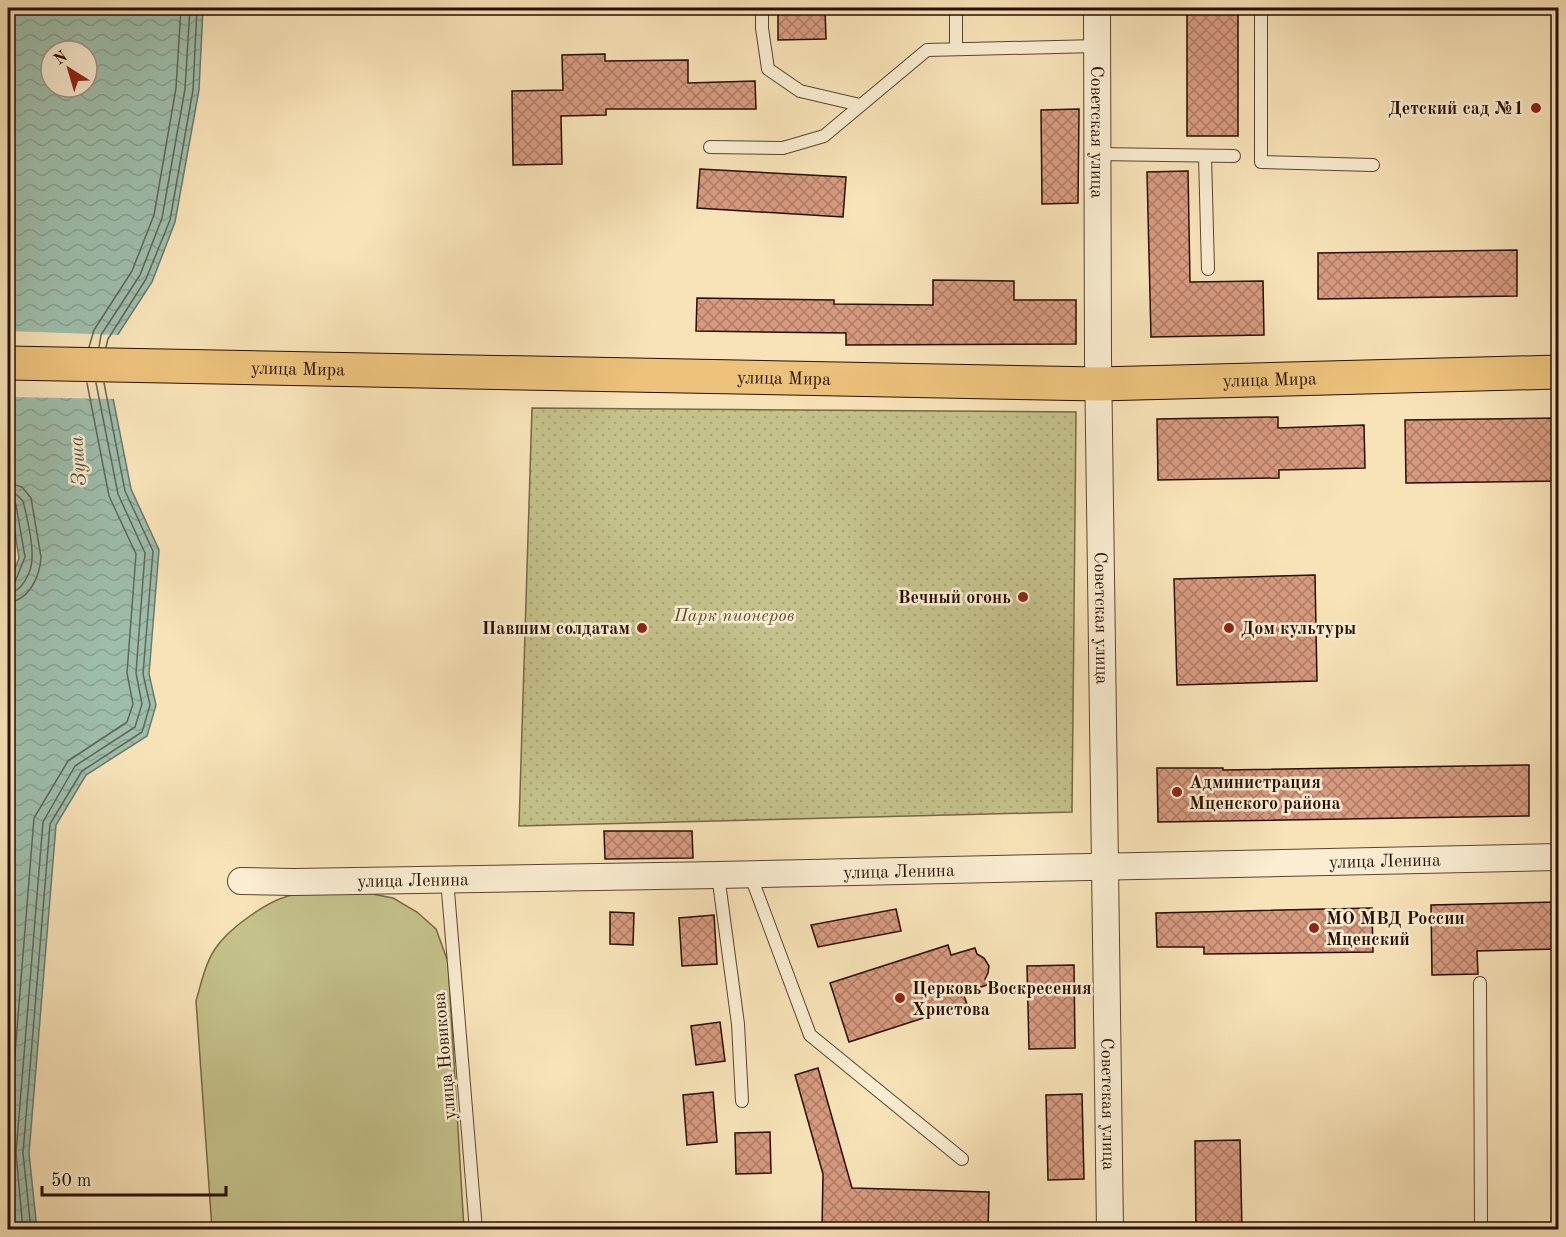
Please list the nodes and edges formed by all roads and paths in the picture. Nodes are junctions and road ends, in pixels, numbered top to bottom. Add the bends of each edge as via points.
1 (762, 8) edge
2 (956, 8) edge
3 (1097, 8) edge
4 (1261, 8) edge
5 (1097, 46) junction
6 (956, 49) junction
7 (860, 105) junction
8 (710, 147) dead end
9 (1098, 154) junction
10 (1205, 156) junction
11 (1234, 156) dead end
12 (1372, 165) dead end
13 (1208, 269) dead end
14 (8, 363) edge
15 (1558, 372) edge
16 (1099, 384) junction
17 (1558, 857) edge
18 (1106, 866) junction
19 (750, 874) junction
20 (718, 875) junction
21 (447, 879) junction
22 (241, 881) dead end
23 (1480, 983) dead end
24 (742, 1101) dead end
25 (962, 1159) dead end
26 (476, 1230) edge
27 (1110, 1230) edge
28 (1481, 1230) edge

1 - 7 lane via 768,69 800,91
2 - 6 lane
3 - 5 street, Советская улица
4 - 12 lane via 1261,162
5 - 6 lane
5 - 9 street, Советская улица
6 - 7 lane via 927,50
7 - 8 lane via 824,136 783,148
9 - 10 lane
9 - 16 street, Советская улица
10 - 11 lane
10 - 13 lane
14 - 16 main road, улица Мира
15 - 16 main road, улица Мира
16 - 18 street, Советская улица
17 - 18 street, улица Ленина
18 - 19 street, улица Ленина
18 - 27 street, Советская улица
19 - 20 street, улица Ленина
19 - 25 lane via 810,1035
20 - 21 street, улица Ленина
20 - 24 lane via 738,1024
21 - 22 street, улица Ленина
21 - 26 lane, улица Новикова
23 - 28 lane

